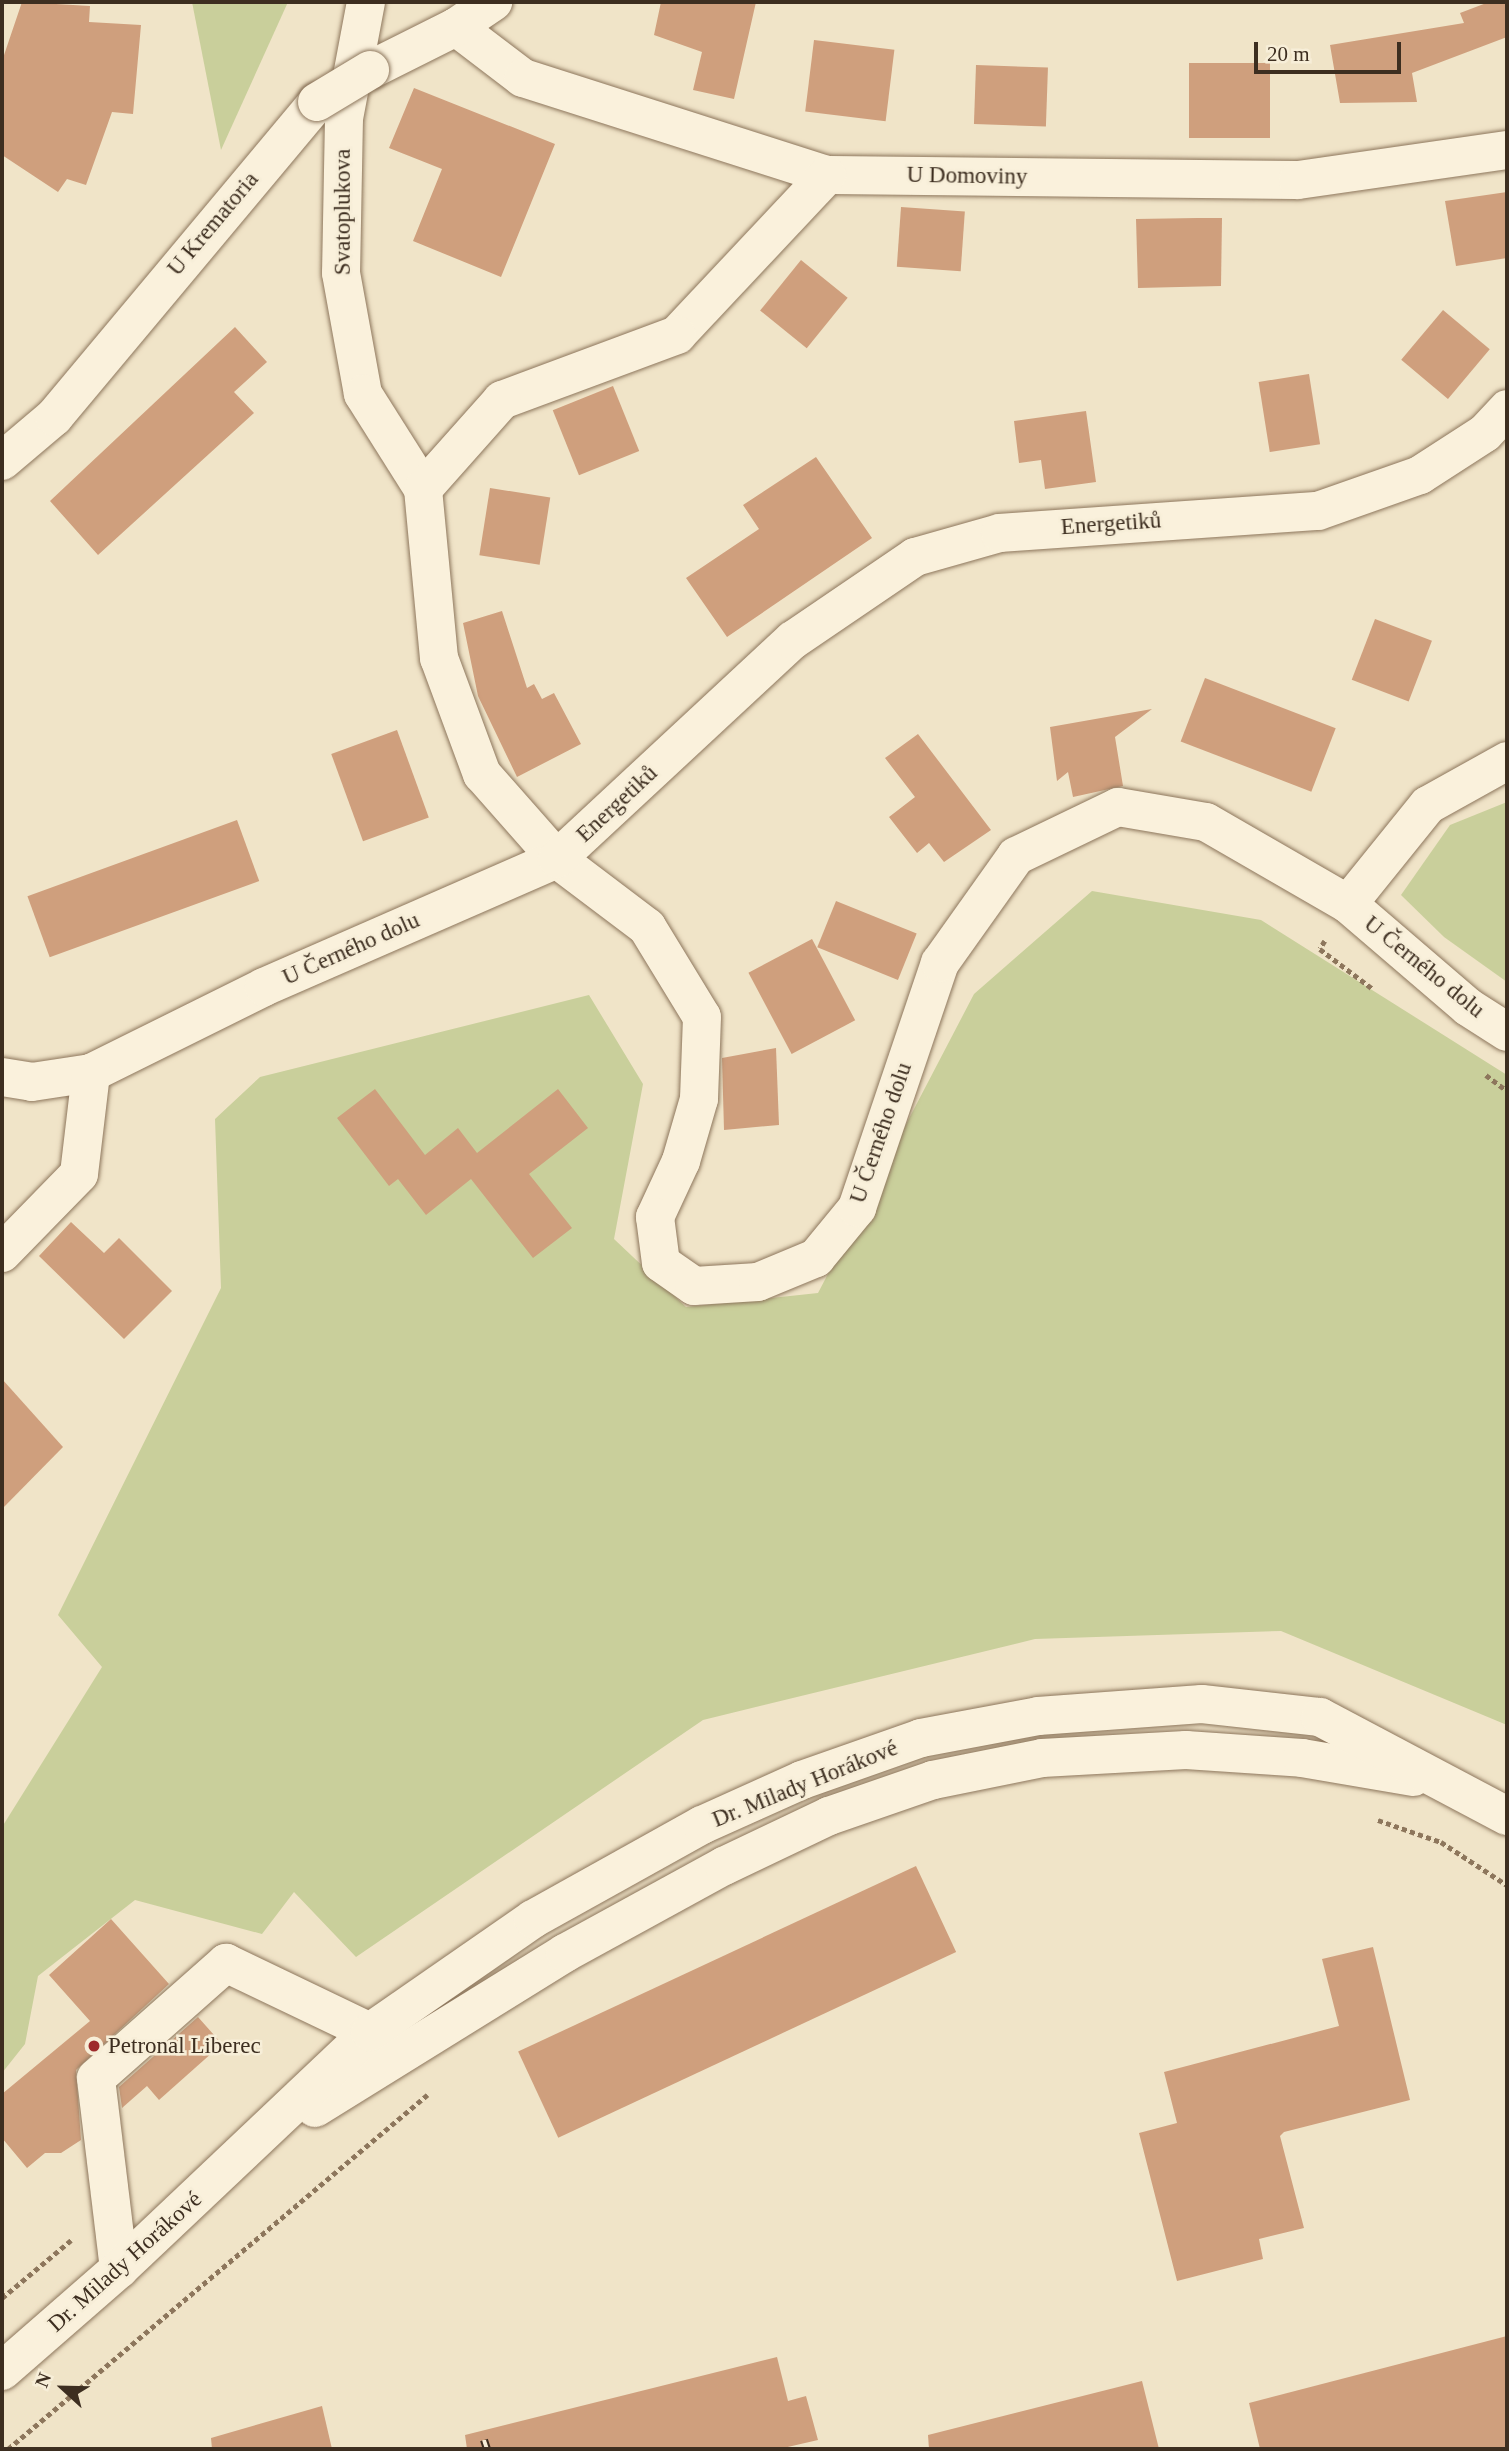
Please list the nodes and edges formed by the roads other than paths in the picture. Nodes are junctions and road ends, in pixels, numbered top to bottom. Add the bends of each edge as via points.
1 (366, 2) edge
2 (493, 2) edge
3 (456, 27) junction
4 (1507, 150) edge
5 (827, 175) junction
6 (1507, 409) edge
7 (2, 461) edge
8 (423, 489) junction
9 (1507, 761) edge
10 (557, 859) junction
11 (1348, 904) junction
12 (1507, 1032) edge
13 (91, 1073) junction
14 (2, 1077) edge
15 (2, 1253) edge
16 (1453, 1783) junction
17 (1507, 1816) edge
18 (370, 2032) junction
19 (246, 2152) junction
20 (119, 2269) junction
21 (2, 2371) edge

1 - 8 street, Svatoplukova via 344,118 341,273 363,394
2 - 3 street, U Krematoria
3 - 5 street, U Domoviny via 523,78
3 - 7 street, U Krematoria, bridge via 370,69 317,102 54,417
4 - 5 street, U Domoviny via 1298,180
5 - 8 street via 677,335 502,400
6 - 10 street, Energetiků via 1485,433 1420,475 1318,511 1000,533 915,557 793,640
8 - 10 street, Energetiků via 439,659 482,774
9 - 11 street via 1428,805
10 - 11 street, U Černého dolu via 648,928 702,1017 699,1099 681,1161 655,1217 661,1262 694,1286 758,1282 816,1258 857,1208 940,963 1016,856 1118,807 1206,821
10 - 13 street, U Černého dolu via 264,988
11 - 12 street, U Černého dolu via 1468,1007
13 - 14 street, U Černého dolu via 32,1082
13 - 15 street via 79,1174
16 - 17 street, Dr. Milady Horákové
16 - 18 street, Dr. Milady Horákové via 1320,1717 1202,1704 1038,1716 922,1738 802,1780 702,1825 533,1919
16 - 19 street, Dr. Milady Horákové via 1301,1758 1186,1750 1042,1758 933,1780 829,1816 724,1866 565,1953
18 - 19 street, Dr. Milady Horákové
18 - 20 street via 226,1963 96,2078
19 - 20 street, Dr. Milady Horákové
20 - 21 street, Dr. Milady Horákové

